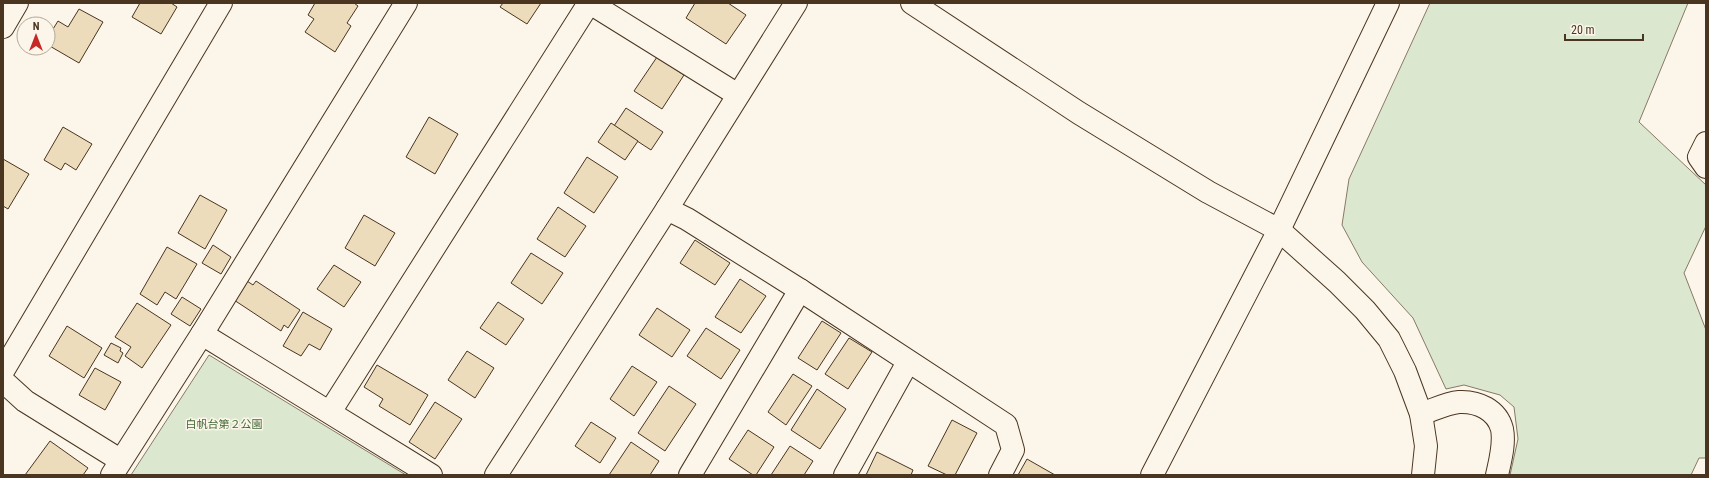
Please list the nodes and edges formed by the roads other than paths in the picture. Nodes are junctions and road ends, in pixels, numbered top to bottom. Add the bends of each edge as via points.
1 (17, 3) edge
2 (222, 3) edge
3 (406, 3) edge
4 (590, 3) edge
5 (796, 3) edge
6 (912, 3) edge
7 (1388, 3) edge
8 (3, 27) edge
9 (738, 95) junction
10 (1706, 143) edge
11 (1706, 168) edge
12 (667, 209) junction
13 (1279, 230) junction
14 (800, 290) junction
15 (202, 334) junction
16 (908, 362) junction
17 (3, 371) edge
18 (3, 381) edge
19 (330, 412) junction
20 (1421, 414) junction
21 (116, 468) edge
22 (431, 475) edge
23 (496, 475) edge
24 (690, 475) edge
25 (845, 475) edge
26 (1000, 475) edge
27 (1152, 475) edge
28 (1423, 475) edge
29 (1497, 475) edge

1 - 8 street
2 - 17 street
3 - 15 street
4 - 9 street
4 - 19 street
5 - 9 street
6 - 13 street via 1079,113 1208,192
7 - 13 street
9 - 12 street
10 - 11 street via 1699,157
12 - 14 street
12 - 23 street
13 - 20 street via 1337,282 1389,339 1405,371
13 - 27 street
14 - 16 street
14 - 24 street
15 - 19 street
15 - 21 street
16 - 25 street
16 - 26 street via 1006,425 1013,450
18 - 21 street via 24,401
19 - 22 street
20 - 28 street via 1426,446
20 - 29 street via 1458,402 1479,403 1494,414 1502,429 1502,454

